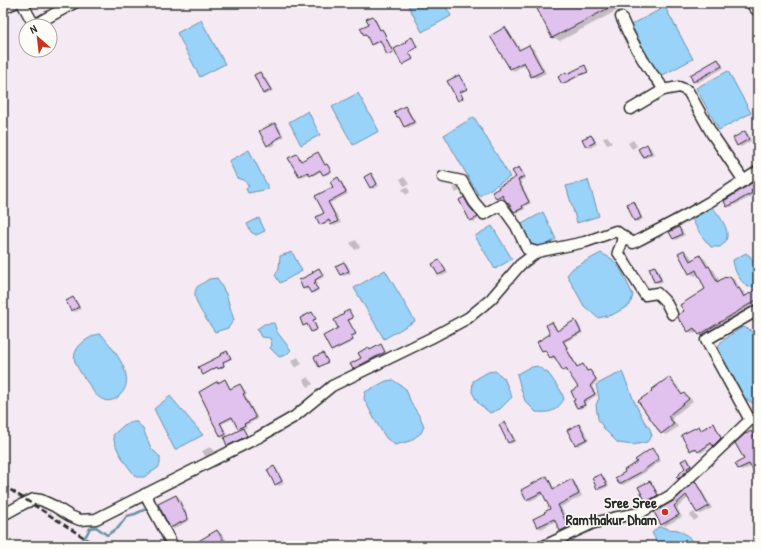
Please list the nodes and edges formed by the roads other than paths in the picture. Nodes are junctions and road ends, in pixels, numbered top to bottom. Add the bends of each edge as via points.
1 (15, 3) edge
2 (22, 3) edge
3 (74, 3) edge
4 (756, 3) edge
5 (758, 6) edge
6 (3, 8) edge
7 (621, 17) dead end
8 (662, 90) junction
9 (631, 109) dead end
10 (758, 171) edge
11 (443, 177) dead end
12 (744, 181) junction
13 (623, 236) junction
14 (536, 252) junction
15 (758, 310) edge
16 (672, 314) dead end
17 (145, 494) junction
18 (3, 515) edge
19 (173, 546) edge
20 (544, 546) edge

1 - 6 street
2 - 3 street via 34,25
4 - 5 highway
7 - 8 street via 652,73 660,82
8 - 9 street
8 - 12 street via 679,87 688,91 712,134
10 - 12 street
11 - 14 street via 462,181 484,214 501,205 516,226 526,249
12 - 13 street via 633,243
13 - 14 street via 616,231 584,242
13 - 16 street via 618,252 640,288 645,295 657,293 666,302
14 - 17 street via 520,265 491,299 468,318 332,386 294,417
15 - 20 street via 706,340 750,420 671,495 640,514 591,524
17 - 18 street via 96,519 80,520 42,500 34,499
17 - 19 street

